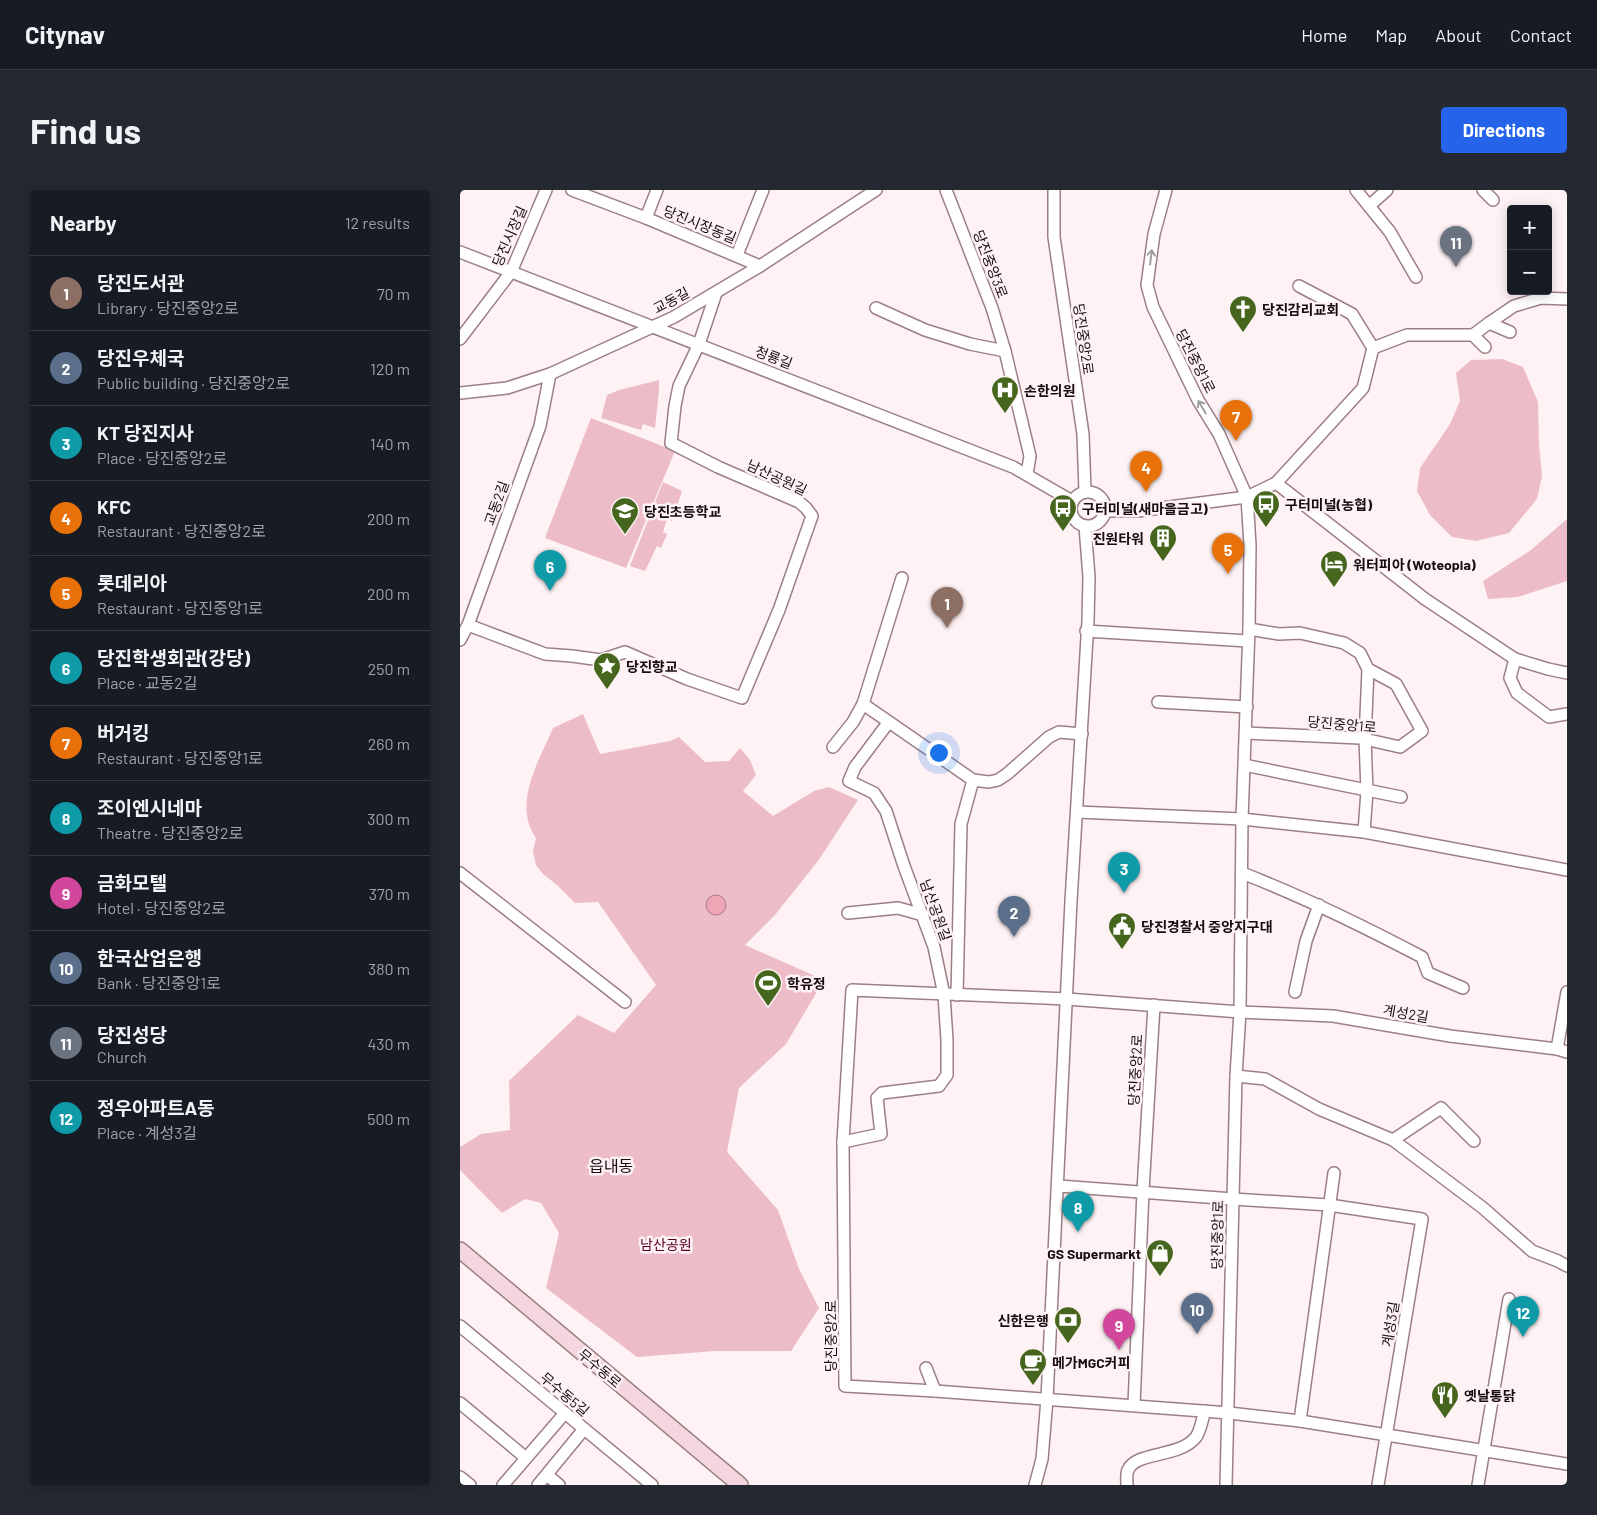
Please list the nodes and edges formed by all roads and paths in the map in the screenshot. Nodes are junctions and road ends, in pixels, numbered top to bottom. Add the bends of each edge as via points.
1 (546, 190) edge
2 (572, 190) edge
3 (657, 190) edge
4 (763, 190) edge
5 (876, 190) edge
6 (946, 190) edge
7 (1054, 190) edge
8 (1166, 190) edge
9 (1356, 190) edge
10 (1387, 190) edge
11 (1483, 190) edge
12 (1493, 200) dead end
13 (1369, 206) junction
14 (646, 218) junction
15 (460, 252) edge
16 (737, 255) junction
17 (760, 266) junction
18 (511, 272) junction
19 (1416, 277) dead end
20 (1299, 286) dead end
21 (716, 293) junction
22 (1567, 299) edge
23 (876, 308) dead end
24 (1490, 323) junction
25 (652, 327) junction
26 (1510, 332) dead end
27 (1473, 335) junction
28 (460, 339) edge
29 (699, 344) junction
30 (1486, 346) dead end
31 (1373, 348) junction
32 (1006, 351) junction
33 (550, 374) junction
34 (460, 394) edge
35 (1026, 474) junction
36 (1276, 483) junction
37 (1085, 492) junction
38 (1247, 497) junction
39 (1072, 502) junction
40 (1105, 511) junction
41 (1085, 526) junction
42 (902, 578) dead end
43 (468, 624) junction
44 (1250, 629) junction
45 (1086, 632) junction
46 (460, 640) edge
47 (1248, 641) junction
48 (1515, 658) junction
49 (1368, 669) junction
50 (1567, 673) edge
51 (1158, 702) dead end
52 (862, 704) junction
53 (1247, 707) junction
54 (1567, 714) edge
55 (888, 723) junction
56 (1246, 733) junction
57 (1082, 734) junction
58 (1365, 739) junction
59 (832, 747) dead end
60 (1244, 765) junction
61 (973, 780) junction
62 (1367, 791) junction
63 (1401, 797) dead end
64 (1077, 812) junction
65 (1242, 819) junction
66 (1364, 832) junction
67 (1567, 870) edge
68 (460, 873) edge
69 (1242, 874) junction
70 (1319, 905) junction
71 (848, 913) dead end
72 (923, 915) junction
73 (1463, 988) dead end
74 (1295, 992) dead end
75 (1567, 992) edge
76 (944, 995) junction
77 (958, 995) junction
78 (1067, 999) junction
79 (625, 1002) dead end
80 (1154, 1005) junction
81 (1240, 1012) junction
82 (1562, 1051) edge
83 (1236, 1076) junction
84 (1392, 1140) junction
85 (1474, 1141) dead end
86 (843, 1142) junction
87 (1334, 1173) dead end
88 (1059, 1186) junction
89 (1143, 1191) junction
90 (1233, 1199) junction
91 (1329, 1205) junction
92 (460, 1250) edge
93 (1567, 1266) edge
94 (1509, 1299) dead end
95 (460, 1326) edge
96 (926, 1368) dead end
97 (934, 1391) junction
98 (1047, 1399) junction
99 (460, 1403) edge
100 (1134, 1405) junction
101 (1205, 1411) junction
102 (564, 1413) junction
103 (1229, 1413) junction
104 (1300, 1421) junction
105 (584, 1429) junction
106 (1387, 1435) junction
107 (1483, 1449) junction
108 (526, 1458) junction
109 (1567, 1464) edge
110 (547, 1475) junction
111 (460, 1477) edge
112 (470, 1485) edge
113 (503, 1485) edge
114 (538, 1485) edge
115 (559, 1485) edge
116 (652, 1485) edge
117 (740, 1485) edge
118 (1035, 1485) edge
119 (1127, 1485) edge
120 (1226, 1485) edge
121 (1378, 1485) edge
122 (1478, 1485) edge

1 - 18 street, 당진시장길
2 - 14 street, 당진시장동길
3 - 14 street
4 - 16 street
5 - 17 street, 교동길
6 - 32 street, 당진중앙3로
7 - 37 street, 당진중앙2로 via 1054,237 1083,434
38 -> 8 street, 당진중앙1로 via 1219,434 1198,400 1162,327 1147,285 1154,234
9 - 13 street
10 - 13 street
11 - 12 street
13 - 19 street via 1390,232
14 - 16 street, 당진시장동길
15 - 18 street, 청룡길
16 - 17 street, 당진시장동길
17 - 21 street, 교동길
18 - 25 street, 청룡길
18 - 28 street, 당진시장길
20 - 31 street via 1352,314
21 - 25 street, 교동길
21 - 29 street
22 - 24 street via 1541,298 1514,306
23 - 32 street via 925,330
24 - 26 street
24 - 27 street
25 - 29 street, 청룡길
25 - 33 street, 교동길
27 - 30 street
27 - 31 street via 1407,335
29 - 35 street, 청룡길
29 - 43 street, 남산공원길 via 679,386 671,443 798,502 812,516 779,610 742,698 625,652 601,660 545,654
31 - 36 street via 1362,388
32 - 35 street, 당진중앙3로 via 1030,456
33 - 34 street, 교동길 via 507,388
33 - 43 street, 교동2길 via 540,426
35 - 39 street, 청룡길
36 - 38 street
36 - 48 street via 1425,599
37 - 39 street
37 - 40 street via 1100,496
38 - 40 street via 1138,511
38 - 44 street, 당진중앙1로
39 - 41 street via 1072,517
40 - 41 street via 1104,517 1096,524
41 - 45 street via 1089,577
42 - 52 street
43 - 46 street, 교동2길
44 - 47 street, 당진중앙1로
44 - 49 street, 당진중앙1로 via 1344,643 1360,653
45 - 47 street
45 - 57 street
47 - 53 street, 당진중앙1로
48 - 50 street
48 - 54 street via 1510,678 1517,693 1549,717
49 - 58 street
49 - 58 street, 당진중앙1로 via 1396,684 1422,731 1400,747
51 - 53 street
52 - 55 street
52 - 59 street via 853,722
53 - 56 street, 당진중앙1로
55 - 61 street
55 - 72 street, 남산공원길 via 855,767 849,782 874,794 886,811
56 - 58 street, 당진중앙1로
56 - 60 street, 당진중앙1로
57 - 61 street via 1059,732 998,780
57 - 64 street
58 - 62 street
60 - 62 street
60 - 65 street, 당진중앙1로
61 - 77 street via 962,824
62 - 63 street
62 - 66 street
64 - 65 street
64 - 78 street
65 - 66 street
65 - 69 street, 당진중앙1로
66 - 67 street
68 - 79 street
69 - 70 street
69 - 81 street, 당진중앙1로
70 - 73 street via 1422,957 1428,973
70 - 74 street via 1306,941
71 - 72 street via 898,908
72 - 76 street, 남산공원길 via 934,947
75 - 82 street
76 - 77 street
76 - 86 street via 947,1075 939,1086 882,1093 877,1098 881,1134
76 - 86 street, 당진중앙2로 via 852,990
77 - 78 street
78 - 80 street
78 - 88 street
80 - 81 street
80 - 89 street, 당진중앙2로
81 - 82 street, 계성2길 via 1333,1016
81 - 83 street, 당진중앙1로
83 - 84 street via 1265,1079 1319,1109
83 - 90 street, 당진중앙1로
84 - 85 street via 1441,1108
84 - 93 street via 1483,1208 1532,1251
86 - 97 street, 당진중앙2로 via 845,1386
87 - 91 street
88 - 89 street
88 - 98 street
89 - 90 street
89 - 100 street, 당진중앙2로
90 - 91 street
90 - 103 street, 당진중앙1로
91 - 104 street
91 - 106 street, 계성3길 via 1422,1219
92 - 117 street, 무수동로
94 - 107 street
95 - 102 street, 무수동5길
96 - 97 street
97 - 98 street, 당진중앙2로
98 - 100 street, 당진중앙2로
98 - 118 street via 1042,1459
99 - 108 street
100 - 101 street, 당진중앙2로
101 - 103 street, 당진중앙2로
101 - 119 street via 1197,1436 1185,1447 1133,1462 1127,1470
102 - 105 street, 무수동5길
102 - 108 street
103 - 104 street
103 - 120 street, 당진중앙1로
104 - 106 street
105 - 110 street
105 - 116 street, 무수동5길
106 - 107 street
106 - 121 street, 계성3길
107 - 109 street
107 - 122 street
108 - 113 street
110 - 114 street
110 - 115 street
111 - 112 street

